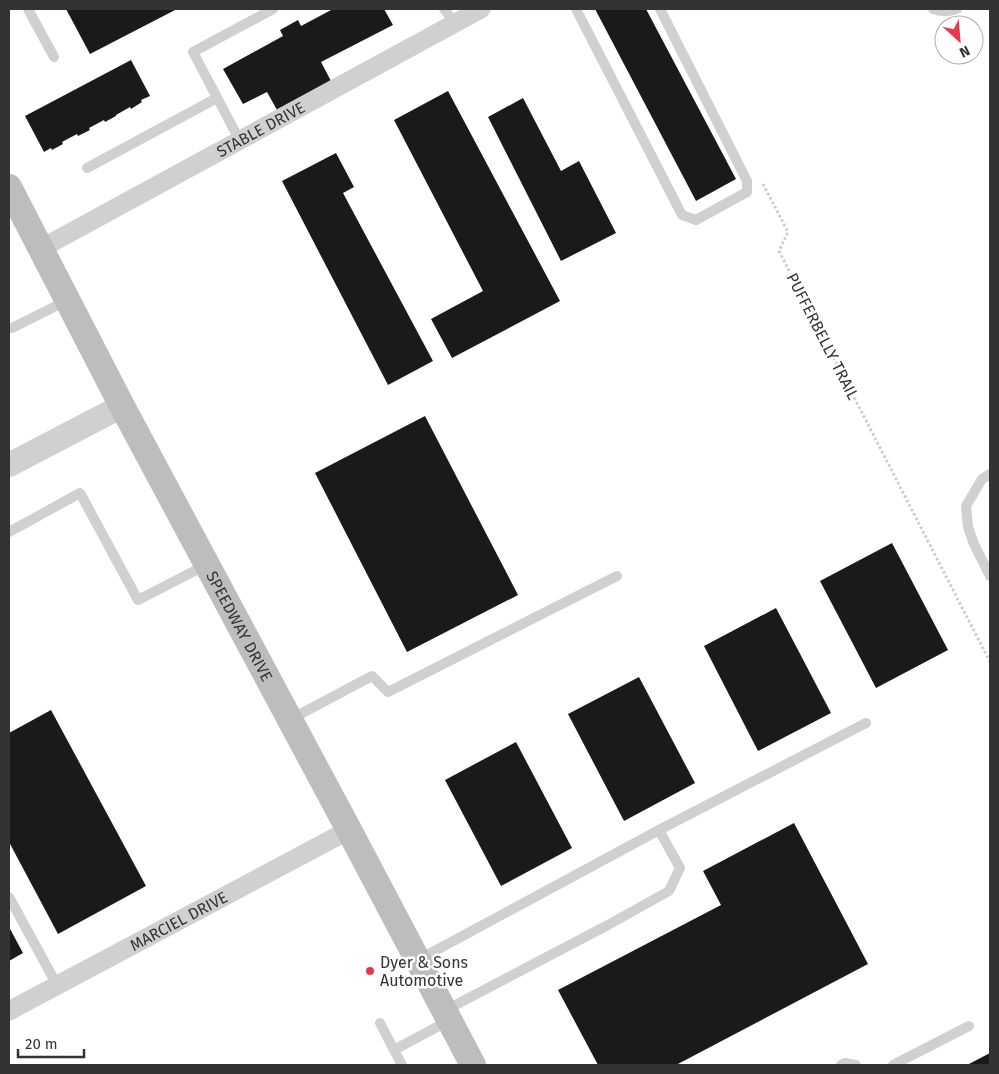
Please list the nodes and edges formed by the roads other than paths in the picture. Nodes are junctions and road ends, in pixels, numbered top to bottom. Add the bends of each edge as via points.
1 (28, 9) edge
2 (273, 9) edge
3 (481, 9) edge
4 (576, 9) edge
5 (660, 9) edge
6 (933, 9) edge
7 (957, 9) edge
8 (449, 16) edge
9 (54, 57) dead end
10 (217, 98) junction
11 (240, 140) junction
12 (87, 168) dead end
13 (11, 197) edge
14 (40, 249) junction
15 (67, 300) junction
16 (12, 328) dead end
17 (122, 406) junction
18 (9, 465) edge
19 (990, 474) edge
20 (9, 532) edge
21 (206, 564) junction
22 (616, 576) dead end
23 (990, 576) edge
24 (290, 720) junction
25 (866, 723) dead end
26 (349, 830) junction
27 (659, 830) junction
28 (9, 897) edge
29 (417, 960) junction
30 (57, 985) junction
31 (9, 1011) edge
32 (447, 1016) junction
33 (380, 1023) dead end
34 (969, 1026) dead end
35 (394, 1050) junction
36 (402, 1065) edge
37 (473, 1065) edge
38 (841, 1065) edge
39 (856, 1065) edge
40 (893, 1065) edge

1 - 9 lane
2 - 10 lane via 193,52
3 - 8 street, STABLE DRIVE
4 - 5 lane via 682,215 696,220 747,192 747,181
6 - 7 lane
8 - 11 street, STABLE DRIVE
10 - 11 lane
10 - 12 lane
11 - 14 street, STABLE DRIVE
13 - 14 main road, SPEEDWAY DRIVE
14 - 15 main road, SPEEDWAY DRIVE
15 - 16 lane
15 - 17 main road, SPEEDWAY DRIVE
17 - 18 street
17 - 21 main road, SPEEDWAY DRIVE
19 - 23 lane via 982,479 966,506 968,527
20 - 21 lane via 80,493 138,600
21 - 24 main road, SPEEDWAY DRIVE
22 - 24 lane via 388,692 372,676
24 - 26 main road, SPEEDWAY DRIVE
25 - 27 lane
26 - 29 main road, SPEEDWAY DRIVE
26 - 30 street, MARCIEL DRIVE
27 - 29 lane
27 - 32 lane via 680,868 669,891
28 - 30 lane
29 - 32 main road, SPEEDWAY DRIVE
30 - 31 street, MARCIEL DRIVE
32 - 35 lane
32 - 37 main road, SPEEDWAY DRIVE
33 - 35 lane
34 - 40 lane
35 - 36 lane
38 - 39 lane

